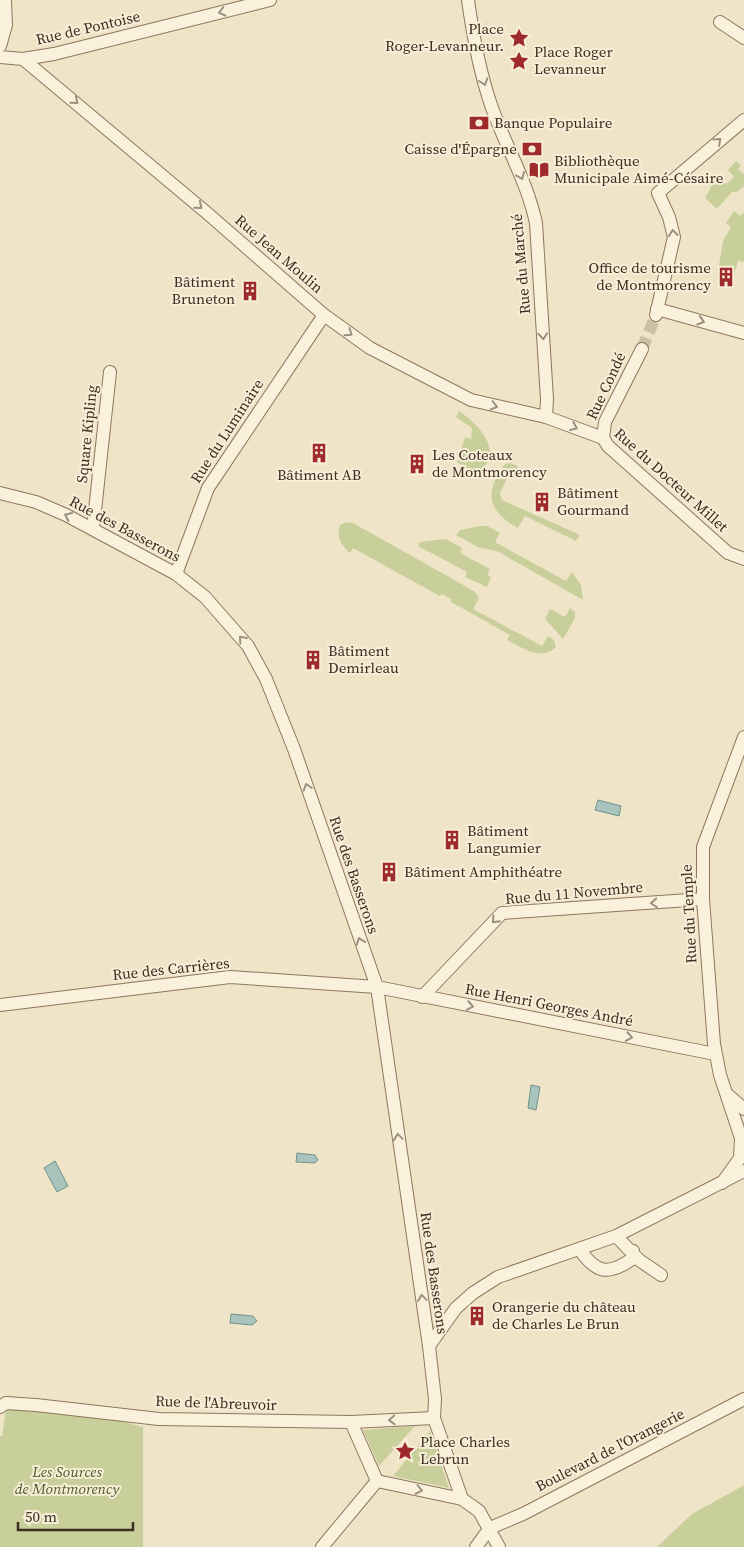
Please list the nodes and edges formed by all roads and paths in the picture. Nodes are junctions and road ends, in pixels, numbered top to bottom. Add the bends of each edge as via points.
1 (5, 0) edge
2 (270, 0) edge
3 (468, 0) edge
4 (720, 22) dead end
5 (744, 38) edge
6 (0, 46) edge
7 (68, 51) junction
8 (0, 57) edge
9 (23, 59) junction
10 (51, 81) junction
11 (744, 120) edge
12 (324, 315) junction
13 (744, 333) edge
14 (642, 349) tunnel mouth
15 (110, 372) dead end
16 (546, 417) junction
17 (603, 438) junction
18 (0, 493) edge
19 (93, 529) junction
20 (744, 559) edge
21 (176, 574) junction
22 (744, 737) edge
23 (703, 900) junction
24 (376, 987) junction
25 (422, 997) junction
26 (0, 1005) edge
27 (715, 1054) junction
28 (728, 1096) junction
29 (744, 1109) edge
30 (741, 1126) edge
31 (744, 1171) edge
32 (722, 1184) junction
33 (616, 1236) junction
34 (580, 1250) junction
35 (633, 1251) junction
36 (661, 1275) dead end
37 (429, 1346) junction
38 (744, 1399) edge
39 (0, 1407) edge
40 (434, 1418) junction
41 (351, 1422) junction
42 (377, 1481) junction
43 (462, 1499) junction
44 (490, 1528) junction
45 (322, 1547) edge
46 (476, 1547) edge
47 (499, 1547) edge

1 - 6 street via 6,25
2 -> 7 street, Rue de Pontoise
3 -> 16 street, Rue du Marché via 480,68 507,128 536,223
4 - 5 street
7 - 9 street, Rue de Pontoise
7 - 10 street via 46,66
8 - 9 street, Rue de Pontoise
9 - 10 street, Rue Jean Moulin
10 -> 12 street, Rue Jean Moulin
11 - 13 street via 659,191 658,197 670,217 674,238 657,312
12 -> 16 street, Rue Jean Moulin via 370,348 458,394 497,407
12 - 21 street, Rue du Luminaire via 208,488
14 - 17 street, Rue Condé via 605,422
15 - 19 street, Square Kipling
16 -> 17 street, Rue du Docteur Millet
17 - 20 street, Rue du Docteur Millet via 710,538 728,553
19 -> 18 street, Rue des Basserons via 36,502
19 - 21 street, Rue des Basserons
24 -> 21 street, Rue des Basserons via 294,749 266,679 248,646 205,597
22 - 23 street, Rue du Temple via 702,846
23 -> 25 street, Rue du 11 Novembre via 502,913
23 - 27 street, Rue du Temple
24 - 25 street, Rue Henri Georges André
24 - 26 street, Rue des Carrières via 230,977
37 -> 24 street, Rue des Basserons
25 -> 27 street, Rue Henri Georges André
27 - 28 street, Rue du Temple
28 - 29 street
28 - 30 street, Rue du Temple
30 - 32 street, Rue du Temple via 740,1158
31 - 32 street, Rue du Temple
32 - 33 street, Rue du Temple
33 - 34 street, Rue du Temple
33 - 35 street
34 - 35 street via 596,1269 606,1271 632,1259
34 - 37 street, Rue du Temple via 515,1270 485,1286 456,1308
35 - 36 street via 638,1260
37 - 40 street, Rue des Basserons
38 - 44 street, Boulevard de l'Orangerie
39 - 41 street, Rue de l'Abreuvoir via 6,1403 36,1405 159,1419
40 -> 41 street, Rue de l'Abreuvoir
40 - 43 street, Rue des Basserons
41 - 42 street
42 -> 43 street
42 - 45 street
43 - 44 street via 479,1511
44 - 46 street
44 - 47 street

